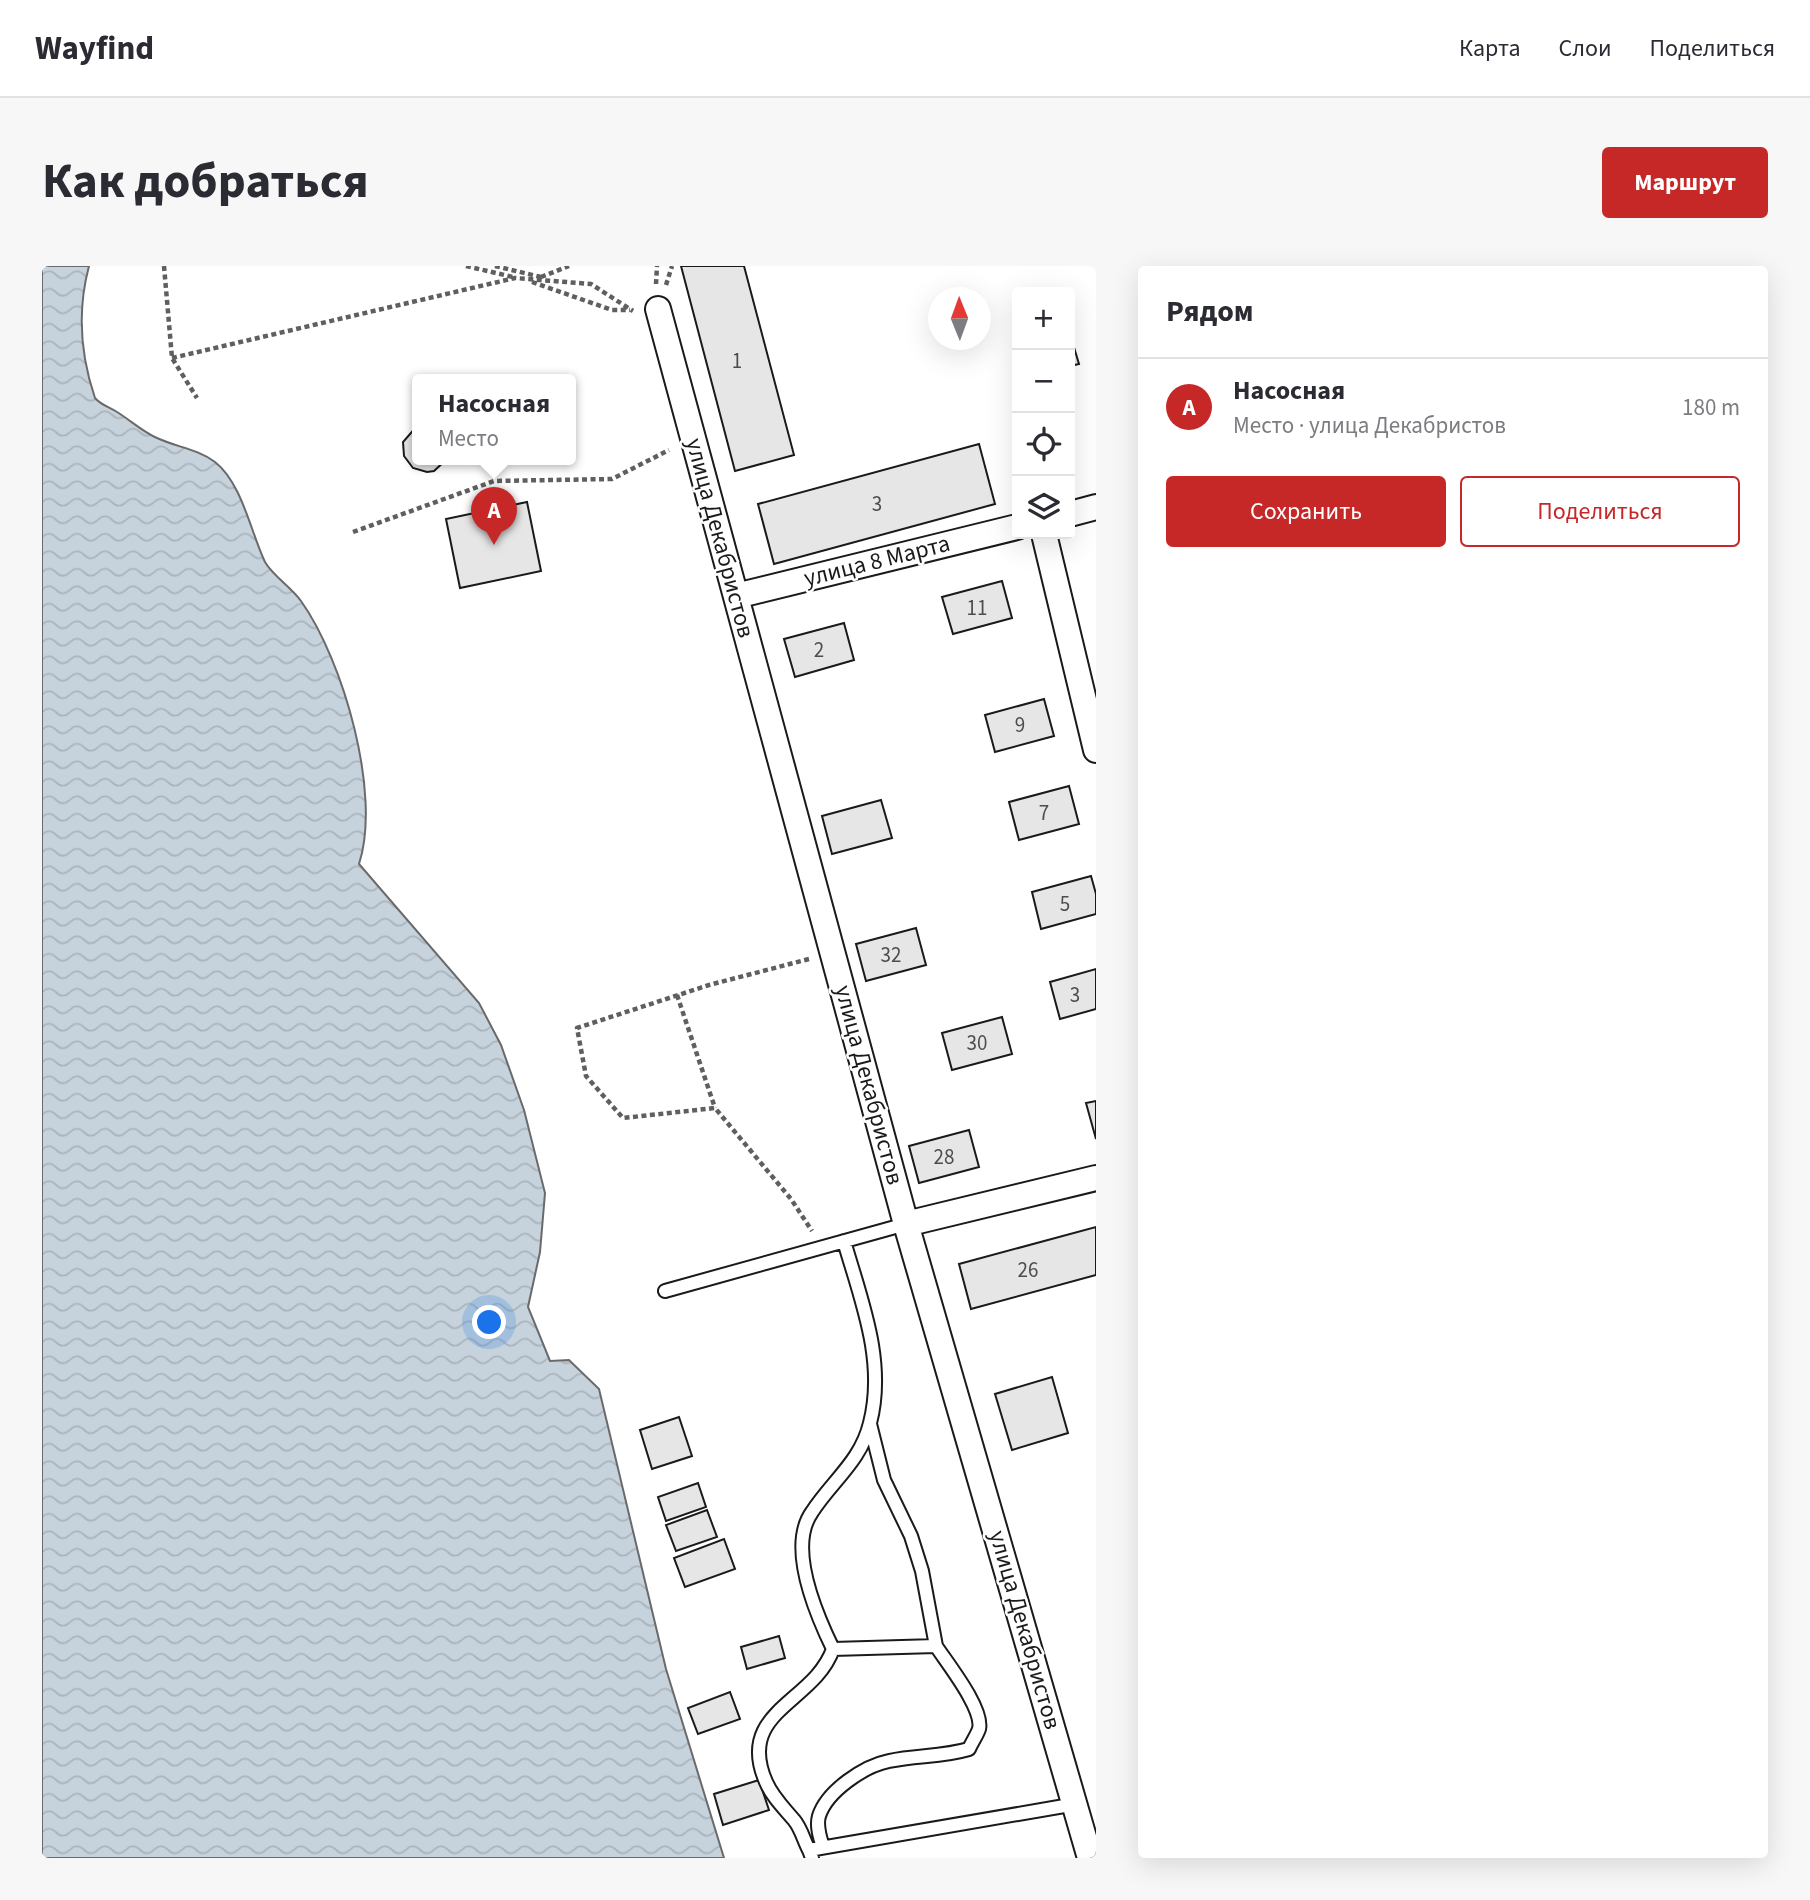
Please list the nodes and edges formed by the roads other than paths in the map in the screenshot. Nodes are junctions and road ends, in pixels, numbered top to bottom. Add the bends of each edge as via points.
1 (661, 320) road end
2 (1096, 507) edge
3 (1075, 513) edge
4 (1012, 528) edge
5 (1045, 539) edge
6 (736, 596) junction
7 (1096, 750) edge
8 (1096, 1178) edge
9 (906, 1224) junction
10 (844, 1241) junction
11 (665, 1291) dead end
12 (870, 1423) junction
13 (936, 1646) junction
14 (833, 1649) junction
15 (1076, 1804) junction
16 (824, 1847) junction
17 (810, 1854) edge
18 (1090, 1858) edge

1 - 6 street, улица Декабристов
2 - 3 street
4 - 6 street, улица 8 Марта
5 - 7 street
6 - 9 street, улица Декабристов
8 - 9 street
9 - 10 lane
9 - 15 street, улица Декабристов
10 - 11 lane
10 - 12 lane via 860,1289 876,1367
12 - 13 lane via 884,1480 922,1571
12 - 14 lane via 858,1455 812,1511 802,1533 814,1609
13 - 14 lane
13 - 16 lane via 979,1717 969,1749 886,1761 853,1778 834,1792 818,1817
14 - 17 lane via 812,1683 773,1715 761,1733 761,1769 766,1784 794,1820
15 - 16 lane
15 - 18 street, улица Декабристов
16 - 17 lane

